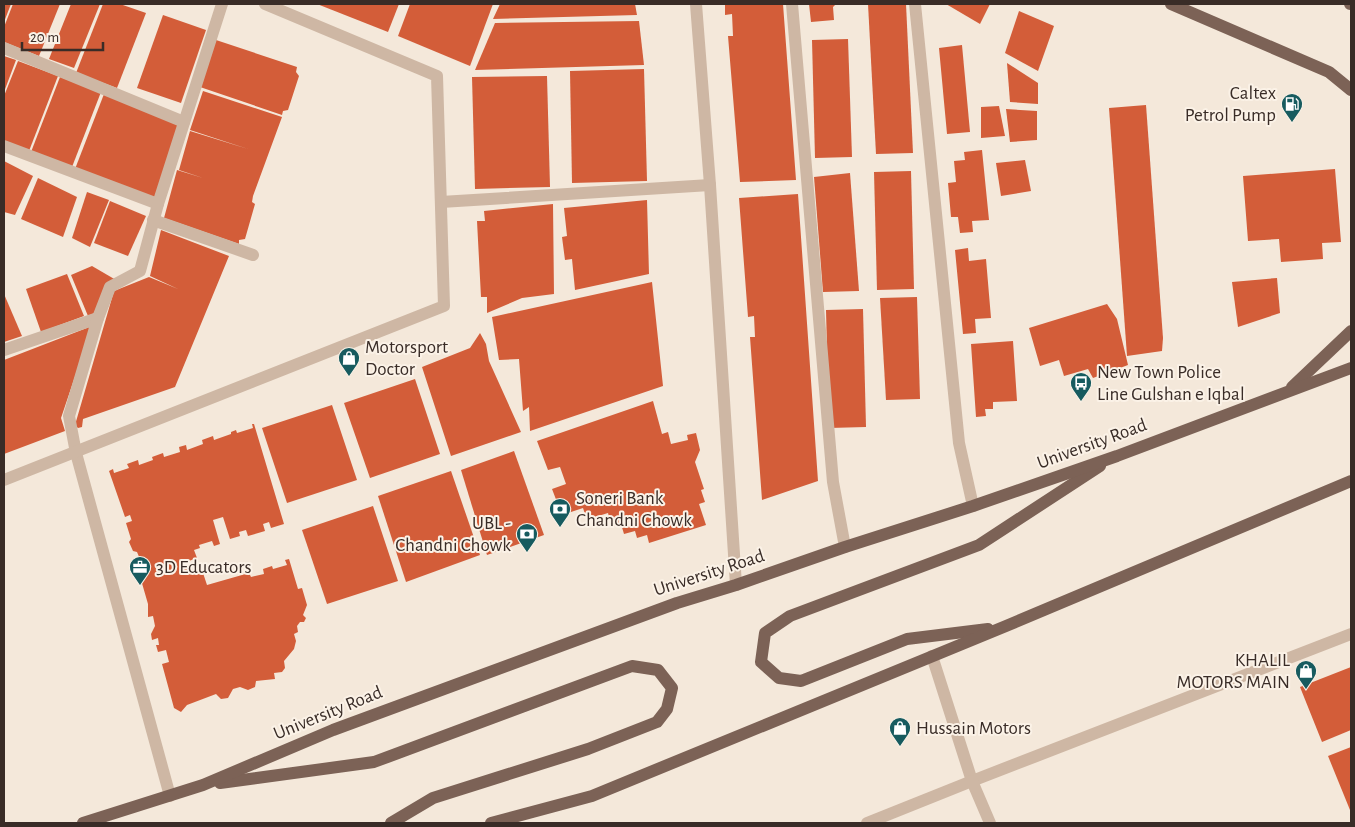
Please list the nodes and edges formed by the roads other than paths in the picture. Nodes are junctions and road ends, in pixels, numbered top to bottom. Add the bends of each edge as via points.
1 (222, 4) edge
2 (265, 4) edge
3 (696, 4) edge
4 (792, 4) edge
5 (915, 4) edge
6 (1171, 4) edge
7 (4, 48) edge
8 (1351, 90) edge
9 (184, 122) junction
10 (4, 146) edge
11 (710, 185) junction
12 (441, 202) junction
13 (158, 204) junction
14 (153, 220) junction
15 (253, 255) dead end
16 (98, 318) junction
17 (1351, 331) edge
18 (4, 350) edge
19 (1351, 368) edge
20 (1289, 390) junction
21 (76, 453) junction
22 (1117, 456) junction
23 (4, 480) edge
24 (1351, 481) edge
25 (973, 506) junction
26 (844, 547) junction
27 (736, 585) junction
28 (1006, 626) junction
29 (1351, 634) edge
30 (932, 656) junction
31 (972, 781) junction
32 (203, 785) junction
33 (170, 796) junction
34 (82, 823) edge
35 (391, 823) edge
36 (491, 823) edge
37 (868, 823) edge
38 (990, 823) edge

1 - 9 street
2 - 12 street via 438,76
3 - 11 street
4 - 26 street via 832,482
5 - 25 street via 959,443
6 - 8 main road via 1329,72
7 - 9 street
9 - 13 street
10 - 13 street
11 - 12 street
11 - 27 street
12 - 21 street via 444,306
13 - 14 street
14 - 15 street
14 - 16 street via 140,271 110,287
16 - 18 street
16 - 21 street via 69,416
17 - 20 main road
19 - 20 main road, University Road
20 - 22 main road, University Road
21 - 23 street
21 - 33 street
22 - 25 main road, University Road
22 - 28 main road via 979,545 790,616 765,633 761,662 779,678 801,681 907,639
24 - 28 main road
25 - 26 main road, University Road
26 - 27 main road, University Road
27 - 32 main road, University Road via 677,603 333,730
28 - 30 main road
29 - 31 street
30 - 31 street
30 - 36 main road via 592,796
31 - 37 street
31 - 38 street
32 - 33 main road, University Road
32 - 35 main road via 374,762 632,666 658,670 672,688 668,709 657,722 588,749 433,798
33 - 34 main road, University Road

